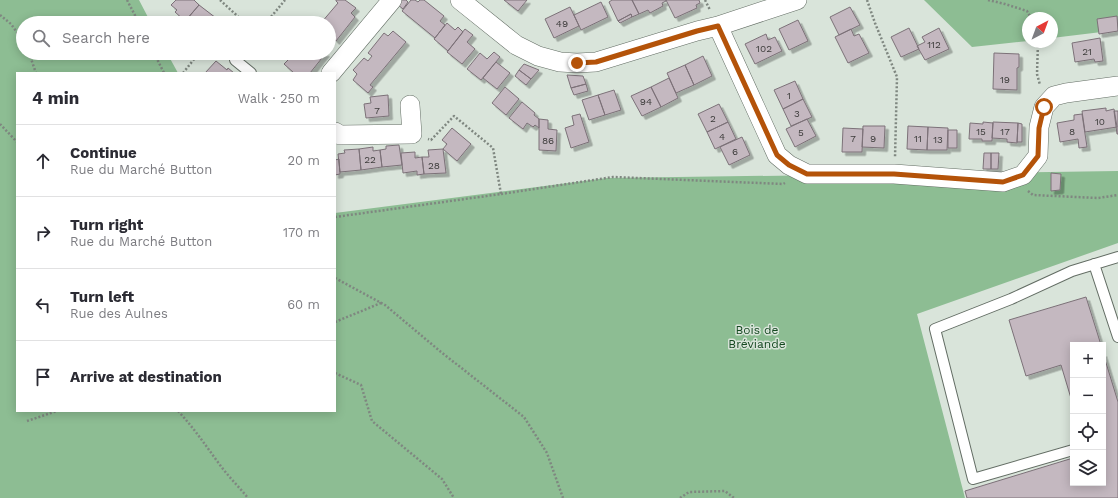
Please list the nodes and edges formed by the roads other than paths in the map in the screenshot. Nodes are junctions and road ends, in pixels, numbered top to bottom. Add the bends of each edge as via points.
1 (392, 0) edge
2 (460, 0) edge
3 (797, 0) edge
4 (718, 26) junction
5 (235, 60) dead end
6 (250, 72) edge
7 (332, 72) edge
8 (1118, 86) edge
9 (410, 105) dead end
10 (336, 133) edge
11 (1118, 257) edge
12 (1094, 264) junction
13 (1115, 320) edge
14 (1118, 337) edge
15 (1070, 451) edge

1 - 7 street
2 - 4 street via 516,45 538,56 560,62 596,62
3 - 4 street
4 - 8 street via 777,155 789,165 807,174 894,174 1003,182 1023,175 1038,156 1039,128 1044,107 1054,96
5 - 6 lane
9 - 10 street via 412,134 340,135
11 - 12 lane
12 - 13 lane
12 - 15 lane via 935,329 973,479
13 - 14 lane

